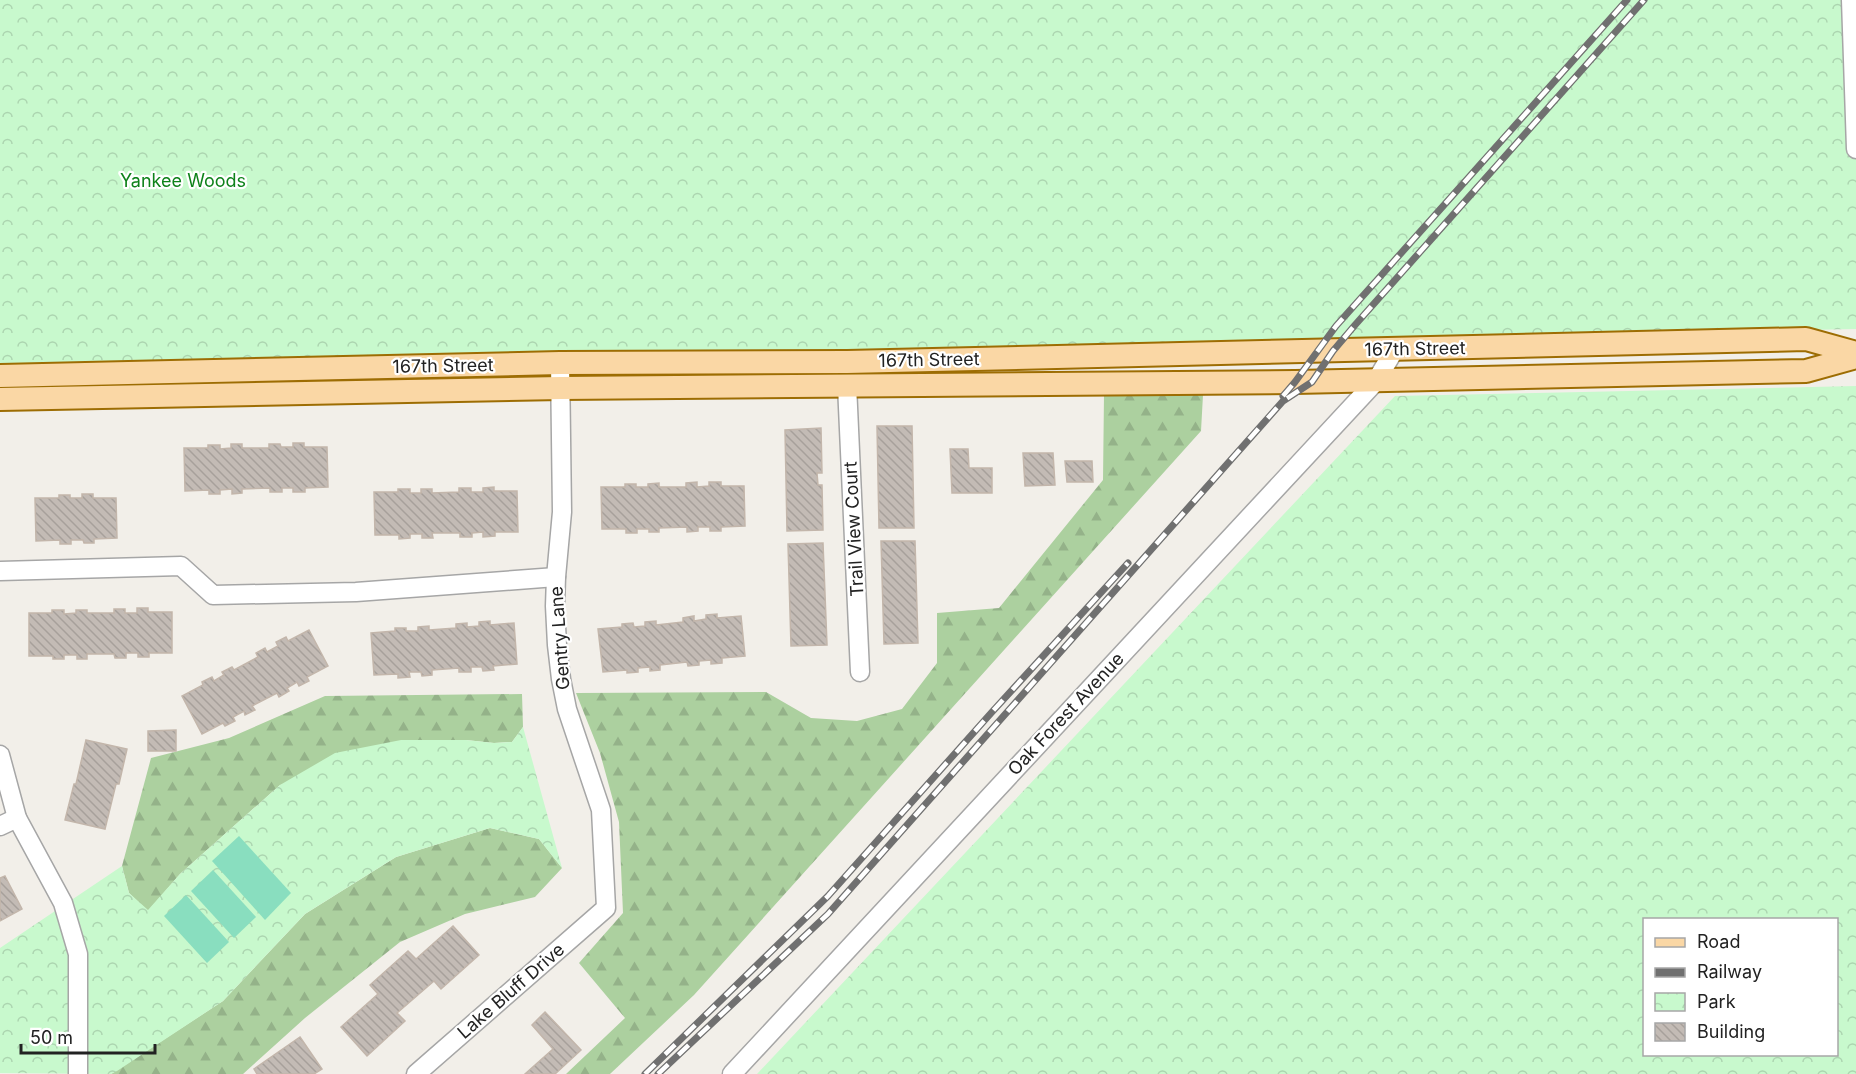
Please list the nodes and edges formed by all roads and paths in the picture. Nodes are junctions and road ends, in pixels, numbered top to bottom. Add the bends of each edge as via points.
1 (1851, 0) edge
2 (1856, 149) edge
3 (1395, 349) junction
4 (1856, 355) edge
5 (560, 363) junction
6 (0, 376) edge
7 (1376, 381) junction
8 (847, 385) junction
9 (561, 388) junction
10 (0, 399) edge
11 (0, 571) edge
12 (556, 577) junction
13 (860, 672) dead end
14 (0, 755) edge
15 (17, 818) junction
16 (0, 826) edge
17 (606, 908) joint
18 (78, 1074) edge
19 (416, 1074) edge
20 (732, 1074) edge

1 - 2 street
3 - 4 main road, 167th Street via 1806,339
3 - 5 main road, 167th Street via 847,362
3 - 7 street, Oak Forest Avenue
4 - 7 main road, 167th Street via 1806,370
5 - 6 main road, 167th Street
5 - 9 street, Gentry Lane
7 - 8 main road, 167th Street
7 - 20 street, Oak Forest Avenue
8 - 9 main road, 167th Street
8 - 13 street, Trail View Court
9 - 10 main road, 167th Street
9 - 12 street, Gentry Lane via 562,512
11 - 12 street via 181,566 213,595 356,592
12 - 17 street, Gentry Lane via 561,679 567,709 601,810
14 - 15 street
15 - 16 street
15 - 18 street via 63,903 78,954
17 - 19 street, Lake Bluff Drive

